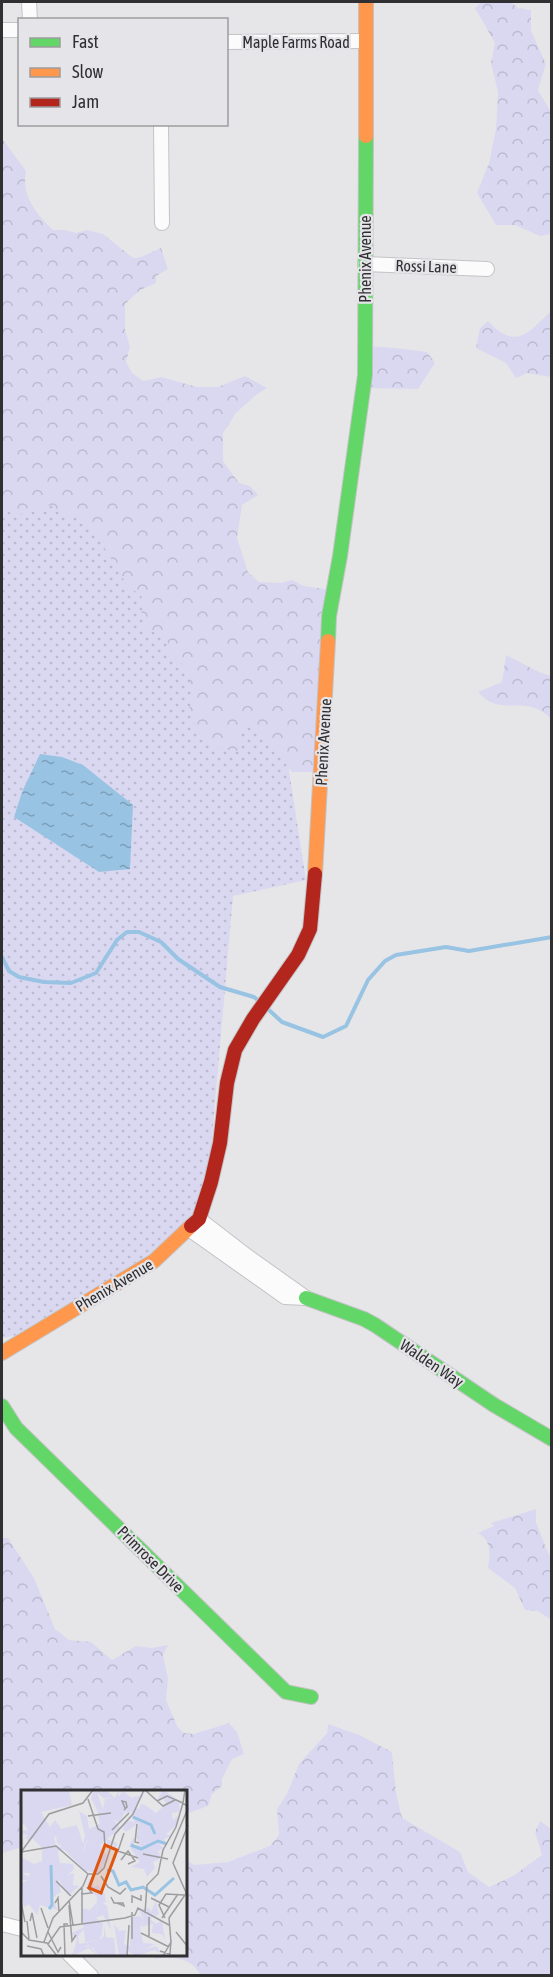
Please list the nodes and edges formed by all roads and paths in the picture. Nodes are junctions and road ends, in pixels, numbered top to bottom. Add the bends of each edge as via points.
1 (29, 2) edge
2 (366, 2) edge
3 (30, 18) edge
4 (2, 30) edge
5 (18, 30) edge
6 (366, 41) junction
7 (228, 42) edge
8 (162, 126) edge
9 (162, 223) dead end
10 (365, 264) junction
11 (487, 269) dead end
12 (194, 1224) junction
13 (306, 1298) joint
14 (2, 1353) edge
15 (2, 1406) edge
16 (552, 1439) edge
17 (311, 1697) dead end
18 (2, 1924) edge
19 (21, 1929) edge
20 (71, 1956) edge
21 (92, 1976) edge

1 - 3 street
2 - 6 main road, Phenix Avenue
4 - 5 street
6 - 7 street, Maple Farms Road
6 - 10 main road, Phenix Avenue
8 - 9 street
10 - 11 street, Rossi Lane
10 - 12 main road, Phenix Avenue via 365,375 329,616 310,929 298,955 235,1050 211,1182
12 - 13 street, Walden Way via 285,1297
12 - 14 main road, Phenix Avenue via 154,1262
13 - 16 main road, Walden Way via 375,1325
15 - 17 main road, Primrose Drive via 16,1428 285,1692
18 - 19 street
20 - 21 street

